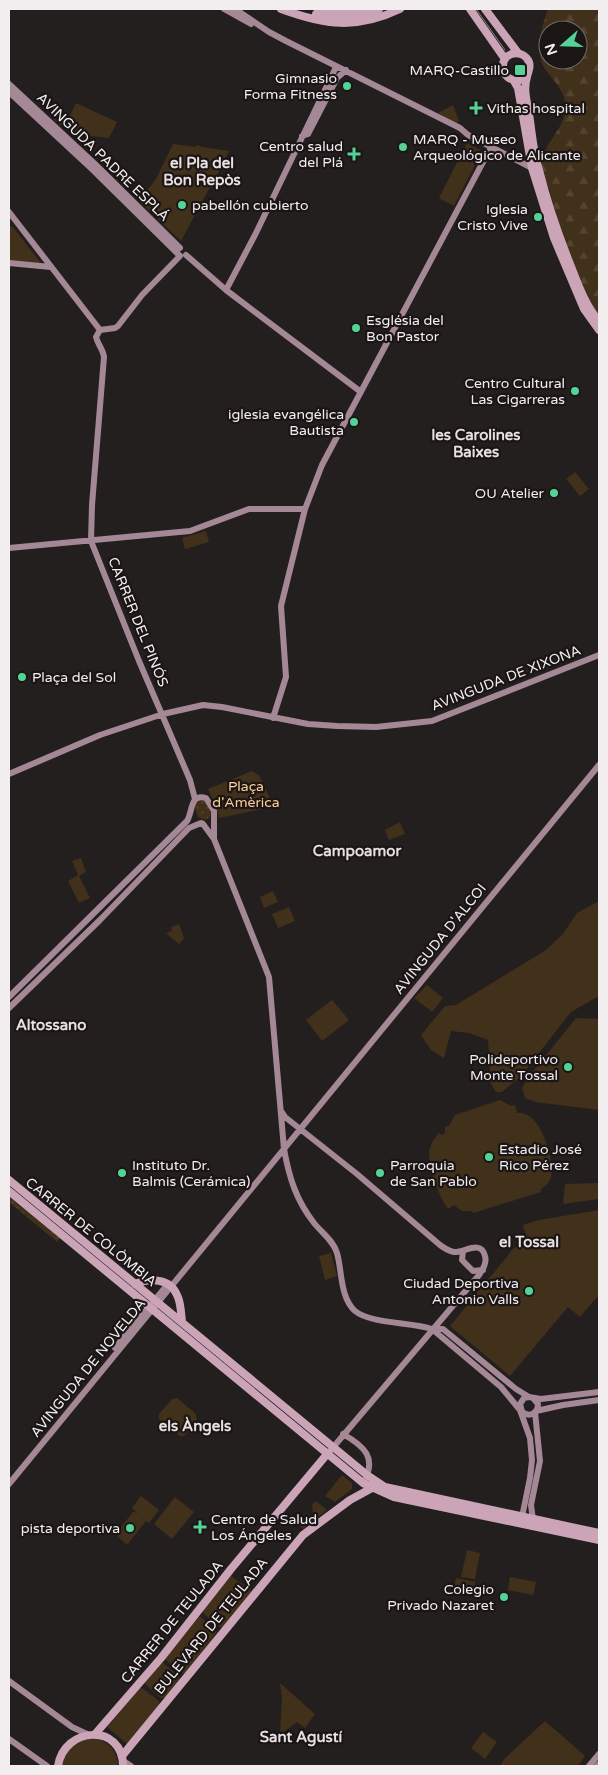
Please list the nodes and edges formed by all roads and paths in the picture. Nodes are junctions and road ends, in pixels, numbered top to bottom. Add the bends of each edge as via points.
1 (224, 9) edge
2 (235, 9) edge
3 (281, 9) edge
4 (292, 9) edge
5 (318, 9) edge
6 (363, 9) edge
7 (393, 9) edge
8 (400, 9) edge
9 (470, 9) edge
10 (485, 9) edge
11 (379, 13) edge
12 (269, 32) junction
13 (518, 53) junction
14 (505, 59) junction
15 (336, 66) junction
16 (346, 70) junction
17 (527, 75) junction
18 (336, 78) junction
19 (514, 80) junction
20 (9, 84) edge
21 (9, 92) edge
22 (302, 136) junction
23 (491, 147) junction
24 (532, 168) junction
25 (9, 212) edge
26 (181, 253) junction
27 (9, 263) edge
28 (51, 267) junction
29 (226, 290) junction
30 (599, 321) edge
31 (100, 330) junction
32 (599, 330) edge
33 (361, 392) junction
34 (305, 509) junction
35 (92, 540) junction
36 (9, 548) edge
37 (599, 655) edge
38 (163, 714) junction
39 (273, 718) junction
40 (599, 765) edge
41 (9, 774) edge
42 (195, 799) junction
43 (192, 808) junction
44 (213, 822) junction
45 (202, 823) junction
46 (214, 839) junction
47 (9, 997) edge
48 (9, 1008) edge
49 (281, 1110) junction
50 (297, 1125) junction
51 (282, 1131) junction
52 (284, 1149) junction
53 (9, 1180) edge
54 (9, 1190) edge
55 (463, 1251) junction
56 (473, 1270) junction
57 (483, 1270) junction
58 (135, 1284) junction
59 (170, 1285) junction
60 (468, 1286) junction
61 (153, 1304) junction
62 (444, 1316) junction
63 (182, 1322) junction
64 (432, 1329) junction
65 (449, 1334) junction
66 (209, 1351) junction
67 (599, 1392) edge
68 (531, 1397) junction
69 (599, 1400) edge
70 (550, 1407) junction
71 (520, 1410) junction
72 (536, 1412) junction
73 (359, 1415) junction
74 (537, 1428) junction
75 (343, 1434) junction
76 (356, 1442) junction
77 (333, 1446) junction
78 (328, 1453) junction
79 (367, 1475) junction
80 (9, 1477) edge
81 (363, 1483) junction
82 (9, 1484) edge
83 (372, 1488) junction
84 (350, 1500) junction
85 (533, 1520) junction
86 (524, 1521) junction
87 (599, 1533) edge
88 (599, 1540) edge
89 (9, 1681) edge
90 (96, 1733) junction
91 (87, 1734) junction
92 (9, 1739) edge
93 (599, 1754) edge
94 (122, 1761) edge
95 (47, 1766) edge
96 (58, 1766) edge
97 (131, 1766) edge
98 (589, 1766) edge

1 - 12 street
2 - 12 street
3 - 11 main road via 344,24 362,22
4 - 11 main road via 338,18
5 - 6 main road via 344,12
7 - 11 main road
8 - 11 main road
9 - 14 main road
10 - 13 main road
12 - 15 street
13 - 14 main road
13 - 17 main road via 529,63
14 - 19 main road via 503,72
15 - 16 street
15 - 18 street
15 - 22 street
16 - 18 street
16 - 23 street
17 - 19 main road via 521,80
17 - 30 main road via 525,86 538,170 559,236 587,305
18 - 22 street via 308,134
19 - 24 main road
20 - 26 street, AVINGUDA PADRE ESPLÁ via 96,165
21 - 26 street, AVINGUDA PADRE ESPLÁ
22 - 29 street
23 - 24 street
23 - 33 street
24 - 32 main road via 566,269 584,309
25 - 28 street
26 - 29 street, AVINGUDA PADRE ESPLÁ
26 - 31 street via 118,326
27 - 28 street
28 - 31 street
29 - 33 street, AVINGUDA PADRE ESPLÁ
31 - 35 street via 96,337 104,357
33 - 34 street via 322,465
34 - 35 street via 249,510 190,531
34 - 39 street via 281,606 286,677
35 - 36 street
35 - 38 street, CARRER DEL PINÓS
37 - 39 street, AVINGUDA DE XIXONA via 432,721 364,727 308,724
38 - 39 street, AVINGUDA DE XIXONA via 214,706
38 - 41 street, AVINGUDA DE XIXONA via 100,735
38 - 42 street, CARRER DEL PINÓS
40 - 50 street, AVINGUDA D'ALCOI
42 - 43 street
42 - 44 street via 201,796 209,800 214,811
43 - 45 street via 196,819
43 - 47 street via 187,821
44 - 45 street
44 - 46 street
45 - 46 street
45 - 48 street via 189,828
46 - 49 street via 269,977
49 - 50 street
49 - 51 street
50 - 51 street via 288,1124
50 - 52 street, AVINGUDA DE NOVELDA
50 - 55 street via 440,1245 451,1252
51 - 52 street
52 - 59 street, AVINGUDA DE NOVELDA
52 - 64 street via 299,1201 333,1245 344,1290 353,1308 364,1316
53 - 58 main road, CARRER DE COLÒMBIA
54 - 61 main road, CARRER DE COLÒMBIA
55 - 56 street via 462,1260
55 - 57 street via 475,1247 484,1252 486,1263
56 - 57 street
56 - 60 street, CARRER DE TEULADA
57 - 60 street, CARRER DE TEULADA
58 - 59 main road via 152,1280
58 - 61 main road, CARRER DE COLÒMBIA
59 - 61 street, AVINGUDA DE NOVELDA
59 - 63 main road via 178,1298
60 - 62 street, CARRER DE TEULADA
61 - 63 main road
61 - 66 main road
61 - 80 street, AVINGUDA DE NOVELDA
61 - 82 street, AVINGUDA DE NOVELDA
62 - 64 street, CARRER DE TEULADA
62 - 65 street
63 - 66 main road
64 - 65 street via 439,1328
64 - 71 street via 501,1388
64 - 73 street, CARRER DE TEULADA
65 - 68 street via 516,1389
66 - 77 main road
66 - 78 main road
67 - 68 street via 549,1399
68 - 71 street via 520,1402
68 - 72 street via 538,1404
69 - 70 street
70 - 72 street
70 - 74 street via 542,1414
71 - 72 street via 527,1415
71 - 86 street via 530,1438 532,1460
72 - 74 street
73 - 75 street, CARRER DE TEULADA
73 - 76 street, CARRER DE TEULADA via 352,1430
74 - 85 street via 540,1461 531,1505
75 - 76 street
75 - 77 street, CARRER DE TEULADA
76 - 79 street via 367,1454
77 - 78 street, CARRER DE TEULADA
77 - 79 main road
78 - 81 main road
78 - 90 main road, CARRER DE TEULADA
79 - 81 street, BULEVARD DE TEULADA
79 - 86 main road via 385,1487
81 - 83 main road
81 - 84 main road, BULEVARD DE TEULADA
83 - 84 main road, BULEVARD DE TEULADA
83 - 86 main road via 394,1497
84 - 94 main road, BULEVARD DE TEULADA via 304,1535
85 - 86 main road
85 - 87 main road
86 - 88 main road
89 - 91 street via 72,1727
90 - 91 main road
90 - 94 main road via 115,1745
91 - 96 main road via 71,1742 61,1755
92 - 95 street
93 - 98 street
94 - 97 street

